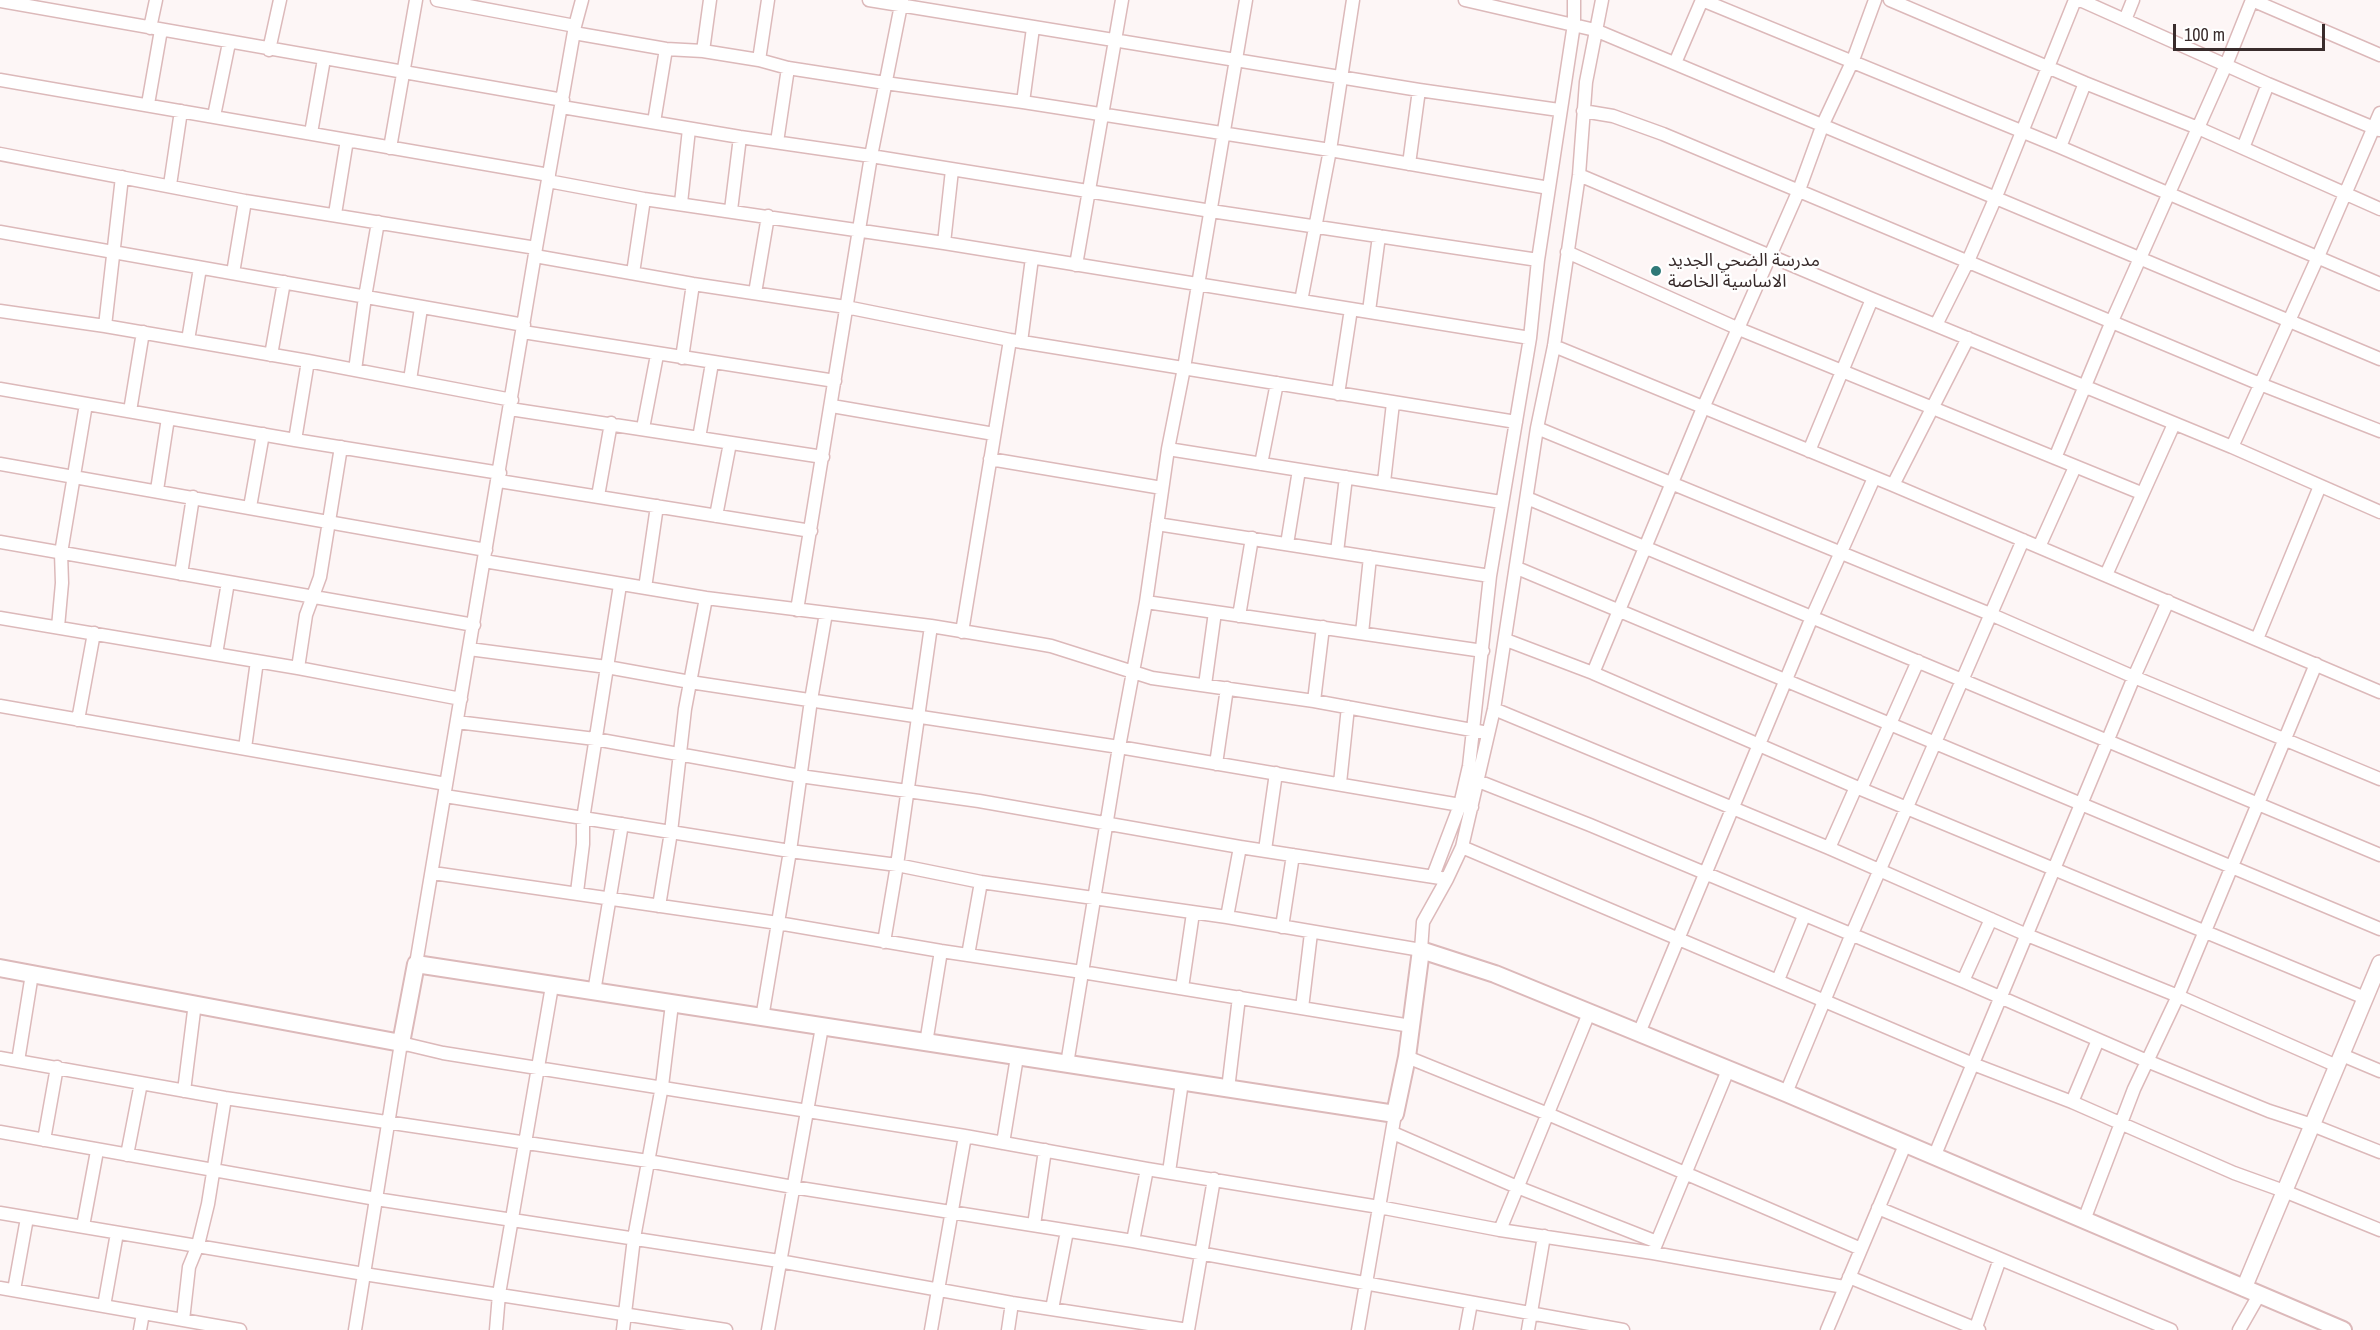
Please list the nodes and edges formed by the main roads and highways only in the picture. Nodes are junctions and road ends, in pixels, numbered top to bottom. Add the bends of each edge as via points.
1 (0, 968) edge
2 (2343, 1330) edge

1 - 2 main road via 401,1043 416,964 1395,1114 1412,1026 1421,950 1479,968 1786,1093

